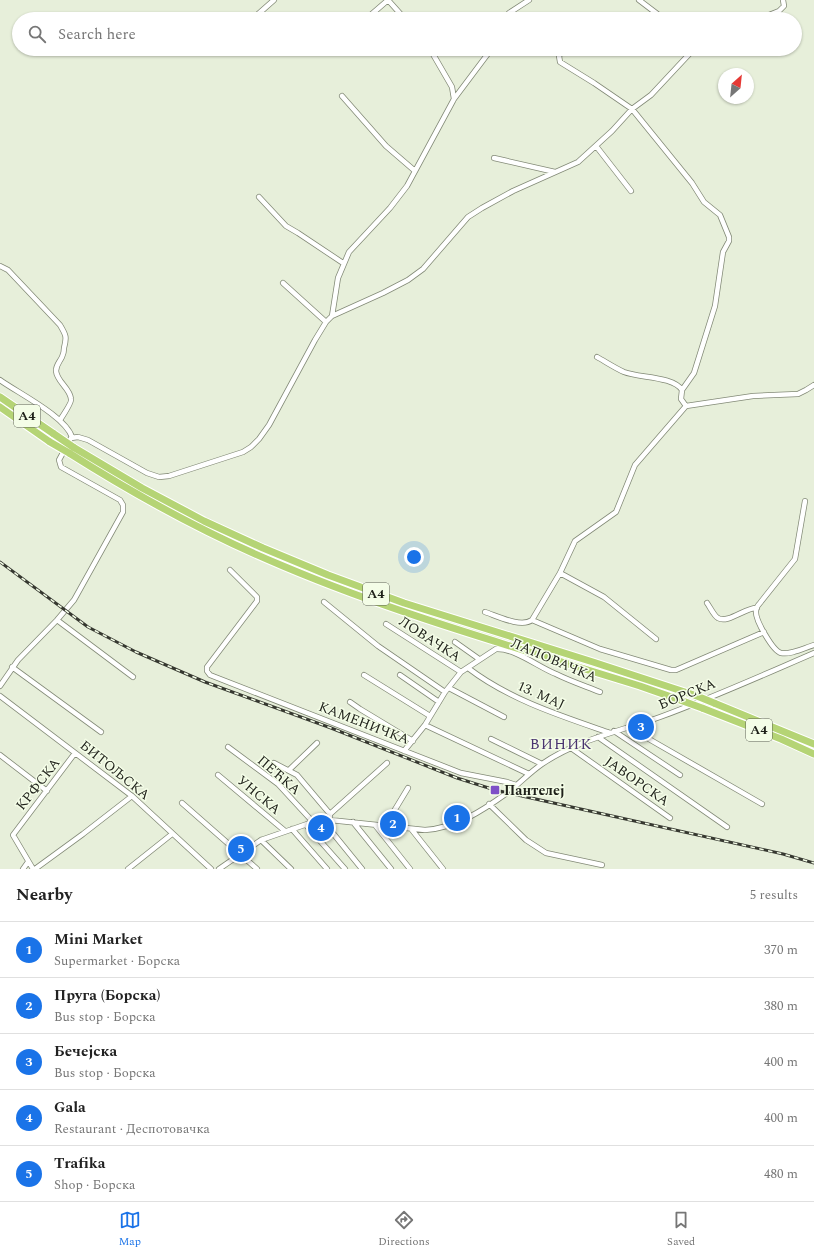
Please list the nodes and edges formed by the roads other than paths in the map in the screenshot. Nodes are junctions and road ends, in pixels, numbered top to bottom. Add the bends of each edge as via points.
1 (274, 0) edge
2 (388, 0) edge
3 (529, 0) edge
4 (639, 0) edge
5 (783, 0) edge
6 (260, 12) edge
7 (374, 12) edge
8 (399, 12) edge
9 (510, 12) edge
10 (655, 12) edge
11 (777, 12) edge
12 (434, 56) edge
13 (487, 56) edge
14 (559, 56) edge
15 (687, 56) edge
16 (342, 96) dead end
17 (454, 98) junction
18 (632, 109) junction
19 (596, 146) junction
20 (494, 158) dead end
21 (415, 171) junction
22 (556, 172) junction
23 (631, 191) dead end
24 (259, 197) dead end
25 (344, 263) junction
26 (0, 266) edge
27 (283, 283) dead end
28 (332, 316) junction
29 (326, 322) junction
30 (597, 357) dead end
31 (0, 380) edge
32 (814, 385) edge
33 (682, 390) junction
34 (0, 397) edge
35 (686, 406) junction
36 (0, 407) edge
37 (60, 420) junction
38 (72, 437) junction
39 (805, 501) dead end
40 (230, 570) dead end
41 (560, 574) junction
42 (324, 602) dead end
43 (707, 603) dead end
44 (757, 608) junction
45 (485, 612) dead end
46 (57, 620) junction
47 (532, 620) junction
48 (386, 624) dead end
49 (764, 632) junction
50 (656, 639) dead end
51 (455, 642) dead end
52 (814, 645) edge
53 (814, 654) edge
54 (479, 659) junction
55 (12, 668) junction
56 (468, 668) junction
57 (461, 672) junction
58 (364, 675) dead end
59 (400, 675) dead end
60 (133, 677) dead end
61 (0, 686) edge
62 (447, 690) junction
63 (600, 692) dead end
64 (0, 696) edge
65 (350, 702) dead end
66 (439, 702) junction
67 (430, 716) junction
68 (504, 717) dead end
69 (425, 726) junction
70 (628, 727) junction
71 (101, 732) dead end
72 (612, 732) junction
73 (598, 737) junction
74 (491, 739) dead end
75 (413, 740) junction
76 (317, 743) dead end
77 (814, 744) edge
78 (228, 747) dead end
79 (571, 748) junction
80 (404, 751) junction
81 (75, 753) junction
82 (814, 754) edge
83 (0, 755) edge
84 (274, 763) dead end
85 (386, 763) dead end
86 (542, 764) junction
87 (289, 770) junction
88 (529, 774) junction
89 (218, 775) dead end
90 (680, 775) dead end
91 (516, 785) junction
92 (408, 788) dead end
93 (46, 791) junction
94 (132, 796) junction
95 (182, 803) dead end
96 (489, 804) junction
97 (762, 804) dead end
98 (330, 817) junction
99 (670, 818) dead end
100 (323, 821) junction
101 (313, 822) junction
102 (353, 822) junction
103 (306, 824) junction
104 (375, 825) junction
105 (386, 826) junction
106 (728, 827) dead end
107 (292, 829) junction
108 (412, 830) junction
109 (285, 831) junction
110 (172, 834) junction
111 (261, 840) junction
112 (240, 854) junction
113 (28, 862) junction
114 (602, 866) dead end
115 (23, 869) edge
116 (34, 869) edge
117 (128, 869) edge
118 (210, 869) edge
119 (219, 869) edge
120 (257, 869) edge
121 (291, 869) edge
122 (327, 869) edge
123 (345, 869) edge
124 (362, 869) edge
125 (391, 869) edge
126 (410, 869) edge
127 (442, 869) edge

1 - 6 street
2 - 7 street
2 - 8 street
3 - 9 street
4 - 10 street
5 - 11 street via 784,6
12 - 17 street via 452,87
13 - 17 street
14 - 18 street via 560,62
15 - 18 street via 651,95
16 - 21 street via 386,146
17 - 21 street
18 - 19 street
18 - 33 street via 692,183 704,202 720,214 729,237 723,252 715,306 694,373
19 - 22 street via 578,162
19 - 23 street
20 - 22 street
21 - 25 street via 407,186 349,252
22 - 28 street via 513,191 468,217 423,269 408,280
24 - 25 street via 286,226
25 - 28 street via 338,278
26 - 37 street via 8,270 65,332 67,339 56,371 71,400
27 - 29 street
28 - 29 street
29 - 38 street via 269,425 259,439 243,452 159,478 88,440
30 - 33 street via 625,372 663,379
31 - 37 street
32 - 35 street via 798,394 753,396
33 - 35 street via 681,399
34 - 77 highway, A4, bridge via 73,447 142,488 204,521 263,548 404,603 697,696
35 - 41 street via 635,465 616,512 575,541
36 - 82 highway, A4, bridge via 50,442 112,480 173,514 294,571 397,609 680,700
37 - 38 street
38 - 46 street via 59,460 61,466 120,500 124,509 74,600
39 - 44 street via 795,559
40 - 80 street, КАМЕНИЧКА via 257,597 257,601 207,667 207,672
41 - 47 street
41 - 50 street via 604,597
42 - 62 street via 378,646
43 - 44 street via 716,617 723,620
44 - 49 street via 757,619
45 - 47 street via 516,622 525,623
46 - 55 street
46 - 60 street
47 - 49 street via 600,649 671,670
48 - 57 street, ЛОВАЧКА
49 - 52 street via 774,649 780,653 790,653
51 - 54 street
53 - 70 street, БОРСКА via 680,709
54 - 56 street, ЛАПОВАЧКА
54 - 63 street, ЛАПОВАЧКА via 496,649 505,650 520,655 554,674
55 - 61 street
55 - 71 street
56 - 57 street, ЛАПОВАЧКА
56 - 72 street, 13. МАЈ via 522,700 555,714
57 - 62 street, ЛАПОВАЧКА
58 - 67 street
59 - 66 street
62 - 66 street, ЛАПОВАЧКА
62 - 68 street
64 - 81 street, БИТОЉСКА
65 - 75 street
66 - 67 street, ЛАПОВАЧКА
67 - 69 street, ЛАПОВАЧКА
69 - 75 street, ЛАПОВАЧКА
69 - 88 street
70 - 72 street, БОРСКА
70 - 97 street
72 - 73 street, БОРСКА
72 - 90 street, 13. МАЈ
73 - 79 street, БОРСКА
73 - 106 street
74 - 86 street
75 - 80 street, ЛАПОВАЧКА
76 - 87 street
78 - 101 street, ПЕЋКА via 278,784
79 - 86 street, БОРСКА
79 - 99 street, ЈАВОРСКА
80 - 91 street, КАМЕНИЧКА via 461,773
81 - 93 street, КРФСКА
81 - 94 street, БИТОЉСКА
83 - 93 street
84 - 87 street
85 - 98 street
86 - 88 street, БОРСКА
87 - 98 street via 297,776
88 - 91 street, БОРСКА
89 - 109 street, УНСКА
91 - 96 street, БОРСКА
92 - 105 street
93 - 113 street, КРФСКА via 13,834
94 - 110 street, БИТОЉСКА
94 - 116 street
95 - 112 street
96 - 108 street, БОРСКА via 454,825 437,830
96 - 114 street via 526,840 546,853
98 - 100 street, БОРСКА
98 - 102 street, БОРСКА
100 - 101 street, БОРСКА
100 - 124 street
101 - 103 street, БОРСКА
102 - 104 street, БОРСКА
102 - 125 street
103 - 107 street, БОРСКА
103 - 123 street
104 - 105 street, БОРСКА
104 - 126 street
105 - 108 street, БОРСКА
107 - 109 street, БОРСКА
107 - 122 street
108 - 127 street
109 - 111 street, БОРСКА
110 - 117 street
110 - 118 street, БИТОЉСКА
111 - 112 street, БОРСКА
111 - 121 street
112 - 119 street, БОРСКА
112 - 120 street
113 - 115 street
113 - 116 street, КРФСКА

